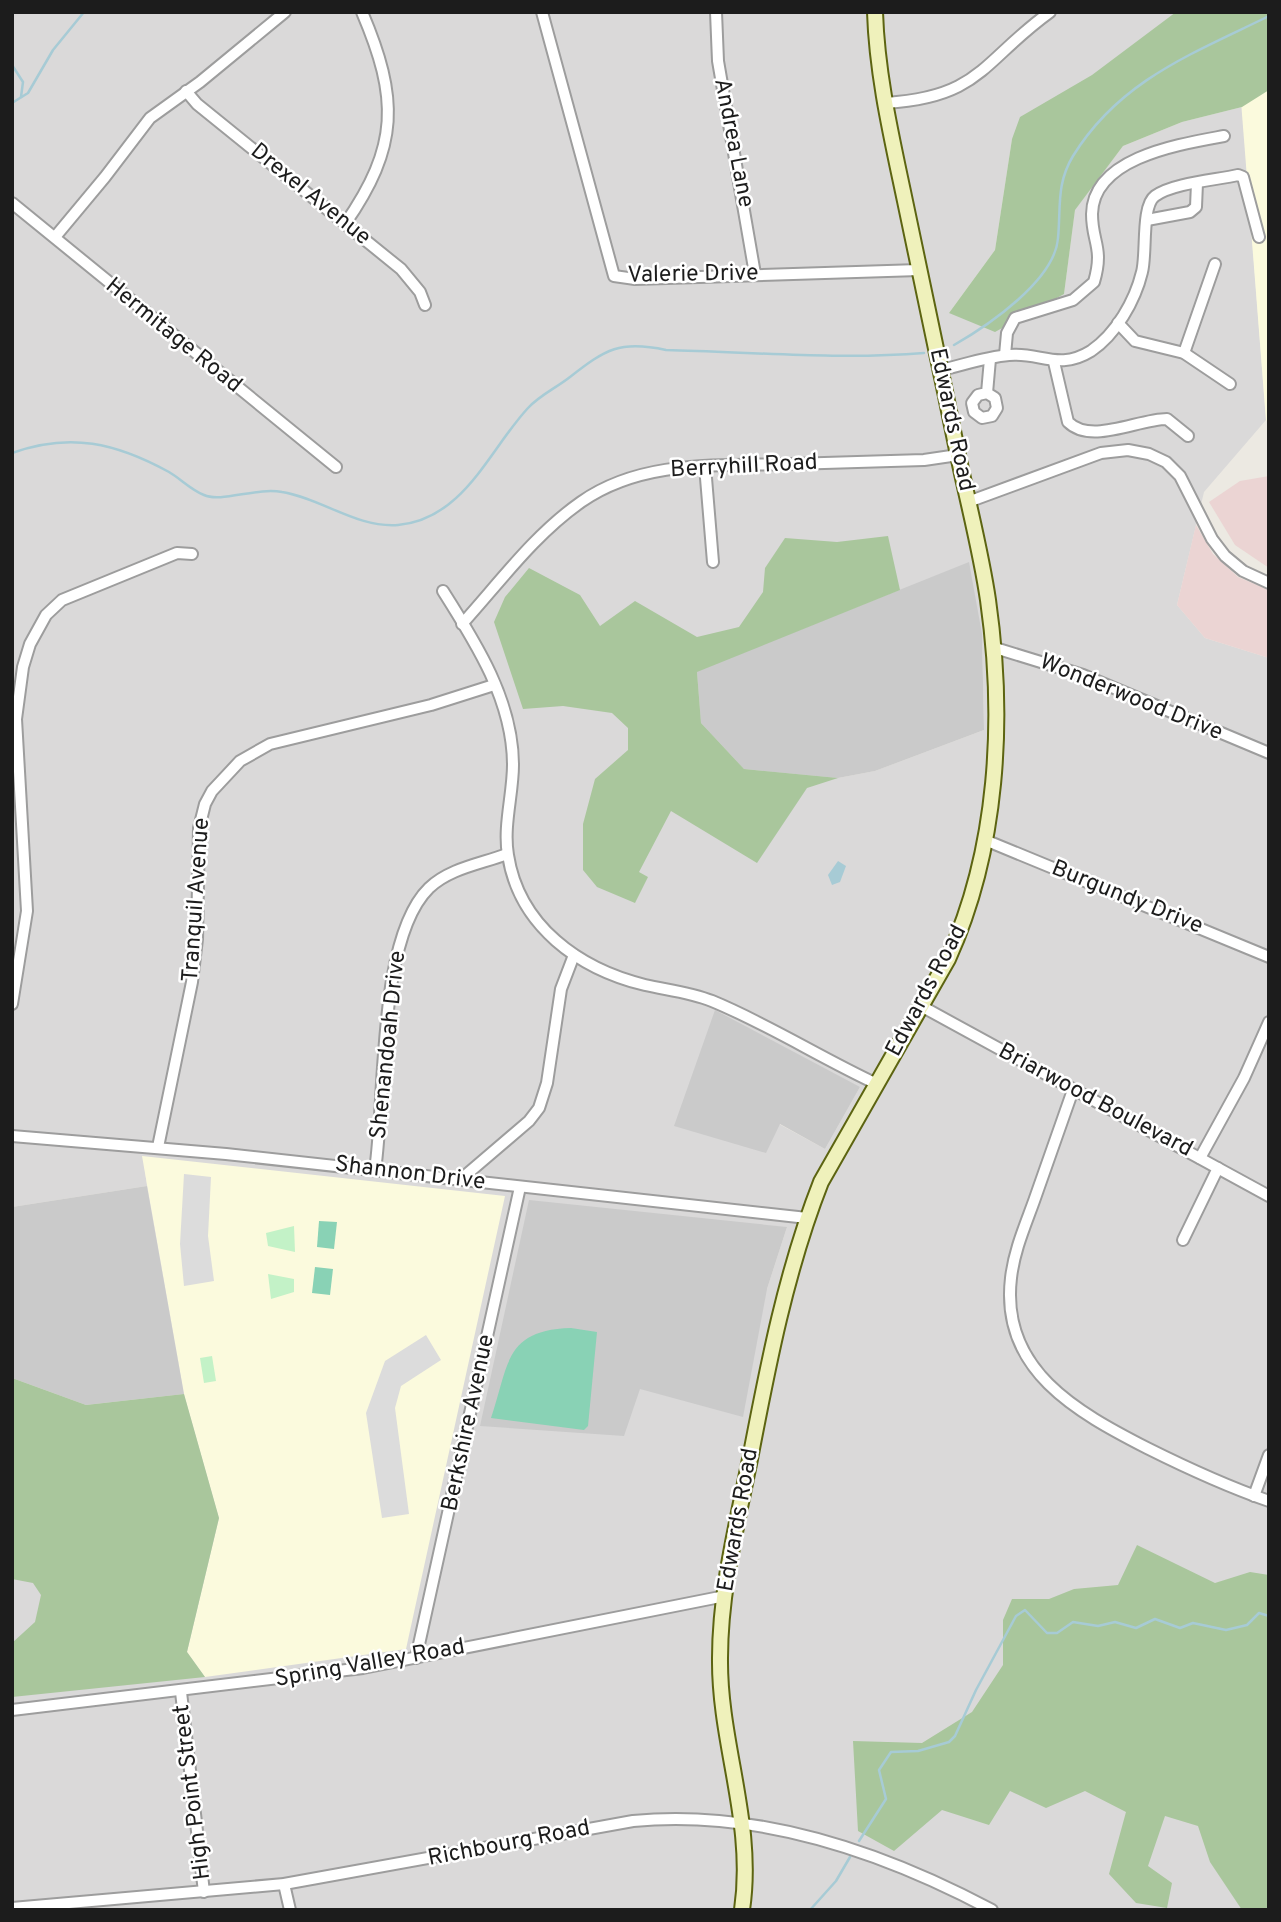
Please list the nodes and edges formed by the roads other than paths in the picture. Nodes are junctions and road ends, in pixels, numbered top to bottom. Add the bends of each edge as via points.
1 (285, 12) edge
2 (362, 12) edge
3 (541, 12) edge
4 (716, 12) edge
5 (875, 12) edge
6 (1050, 12) edge
7 (186, 91) junction
8 (886, 103) junction
9 (1224, 136) dead end
10 (1198, 183) junction
11 (12, 203) edge
12 (1147, 220) junction
13 (345, 224) junction
14 (55, 237) junction
15 (1259, 237) dead end
16 (1215, 264) dead end
17 (919, 270) junction
18 (755, 274) junction
19 (425, 305) dead end
20 (1118, 323) junction
21 (1184, 353) junction
22 (1006, 355) junction
23 (990, 359) junction
24 (1054, 362) junction
25 (941, 370) junction
26 (1230, 384) dead end
27 (987, 393) dead end
28 (1188, 436) dead end
29 (958, 454) junction
30 (705, 466) junction
31 (335, 467) dead end
32 (968, 502) junction
33 (192, 554) dead end
34 (713, 562) dead end
35 (1269, 583) edge
36 (443, 591) dead end
37 (462, 624) junction
38 (992, 647) junction
39 (494, 685) junction
40 (1269, 753) edge
41 (985, 840) junction
42 (507, 854) junction
43 (574, 956) junction
44 (1269, 957) edge
45 (12, 1004) edge
46 (921, 1006) junction
47 (1269, 1022) edge
48 (877, 1084) junction
49 (1073, 1090) junction
50 (12, 1136) edge
51 (158, 1147) junction
52 (1200, 1158) junction
53 (1218, 1168) junction
54 (375, 1170) junction
55 (460, 1180) junction
56 (520, 1187) junction
57 (1269, 1196) edge
58 (807, 1218) junction
59 (1183, 1240) dead end
60 (1269, 1455) edge
61 (1254, 1496) junction
62 (1269, 1501) edge
63 (725, 1596) junction
64 (416, 1658) junction
65 (181, 1692) junction
66 (12, 1710) edge
67 (743, 1824) junction
68 (284, 1884) junction
69 (204, 1892) junction
70 (978, 1906) edge
71 (46, 1907) edge
72 (12, 1908) edge
73 (290, 1910) edge
74 (742, 1910) edge
75 (992, 1910) edge

1 - 7 street
2 - 13 street via 382,71 389,127 375,174
3 - 18 street, Valerie Drive via 614,276
4 - 18 street, Andrea Lane via 718,61
5 - 8 street, Edwards Road
6 - 8 street via 963,86 925,99
7 - 13 street, Drexel Avenue
7 - 14 street via 140,127 106,177
8 - 17 street, Edwards Road
9 - 22 street via 1141,157 1100,184 1092,206 1100,247 1094,282 1073,300 1015,318 1007,333
10 - 12 street via 1152,198
10 - 12 street via 1196,207 1190,212
10 - 15 street via 1243,177
11 - 14 street, Hermitage Road
12 - 20 street via 1143,270 1135,296
13 - 19 street, Drexel Avenue via 408,275
14 - 31 street, Hermitage Road
16 - 21 street
17 - 18 street, Valerie Drive
17 - 25 street, Edwards Road
20 - 21 street via 1135,341
20 - 24 street via 1090,352
21 - 26 street
22 - 23 street
22 - 24 street
23 - 25 street
23 - 27 street
24 - 28 street via 1073,428 1088,432 1167,419
25 - 29 street, Edwards Road
29 - 30 street, Berryhill Road via 924,460
29 - 32 street, Edwards Road
30 - 34 street
30 - 37 street, Berryhill Road via 630,478 581,502 520,558
32 - 35 street via 1101,453 1128,450 1149,454 1180,476 1225,556
32 - 38 street, Edwards Road
33 - 45 street via 177,553 62,600 46,615 30,644 16,719 27,901
36 - 37 street
37 - 39 street
38 - 40 street, Wonderwood Drive via 1083,675
38 - 41 street, Edwards Road via 995,727
39 - 42 street via 507,715 512,745
39 - 51 street, Tranquil Avenue via 270,744 240,761 212,792 200,828 192,982
41 - 44 street, Burgundy Drive
41 - 46 street, Edwards Road via 964,925
42 - 43 street via 529,911 552,939
42 - 54 street, Shenandoah Drive via 440,880 421,898 405,928 394,972
43 - 48 street via 617,977 714,1002
43 - 55 street via 558,999 547,1083 539,1108
46 - 48 street, Edwards Road
46 - 49 street, Briarwood Boulevard
47 - 52 street
48 - 58 street, Edwards Road via 833,1159
49 - 52 street, Briarwood Boulevard
49 - 61 street via 1013,1266 1014,1326 1026,1355 1045,1382 1076,1409 1195,1472
50 - 51 street, Shannon Drive
51 - 54 street, Shannon Drive
52 - 53 street, Briarwood Boulevard
53 - 57 street, Briarwood Boulevard
53 - 59 street
54 - 55 street, Shannon Drive
55 - 56 street, Shannon Drive
56 - 58 street, Shannon Drive
56 - 64 street, Berkshire Avenue
58 - 63 street, Edwards Road via 771,1353
60 - 61 street
61 - 62 street
63 - 64 street, Spring Valley Road
63 - 67 street, Edwards Road via 722,1691
64 - 65 street, Spring Valley Road
65 - 66 street, Spring Valley Road
65 - 69 street, High Point Street
67 - 68 street, Richbourg Road via 633,1821
67 - 70 street, Richbourg Road via 786,1830 876,1859 924,1877
67 - 74 street, Edwards Road
68 - 69 street, Richbourg Road
68 - 73 street
69 - 71 street, Richbourg Road
70 - 75 street, Richbourg Road
71 - 72 street, Richbourg Road

